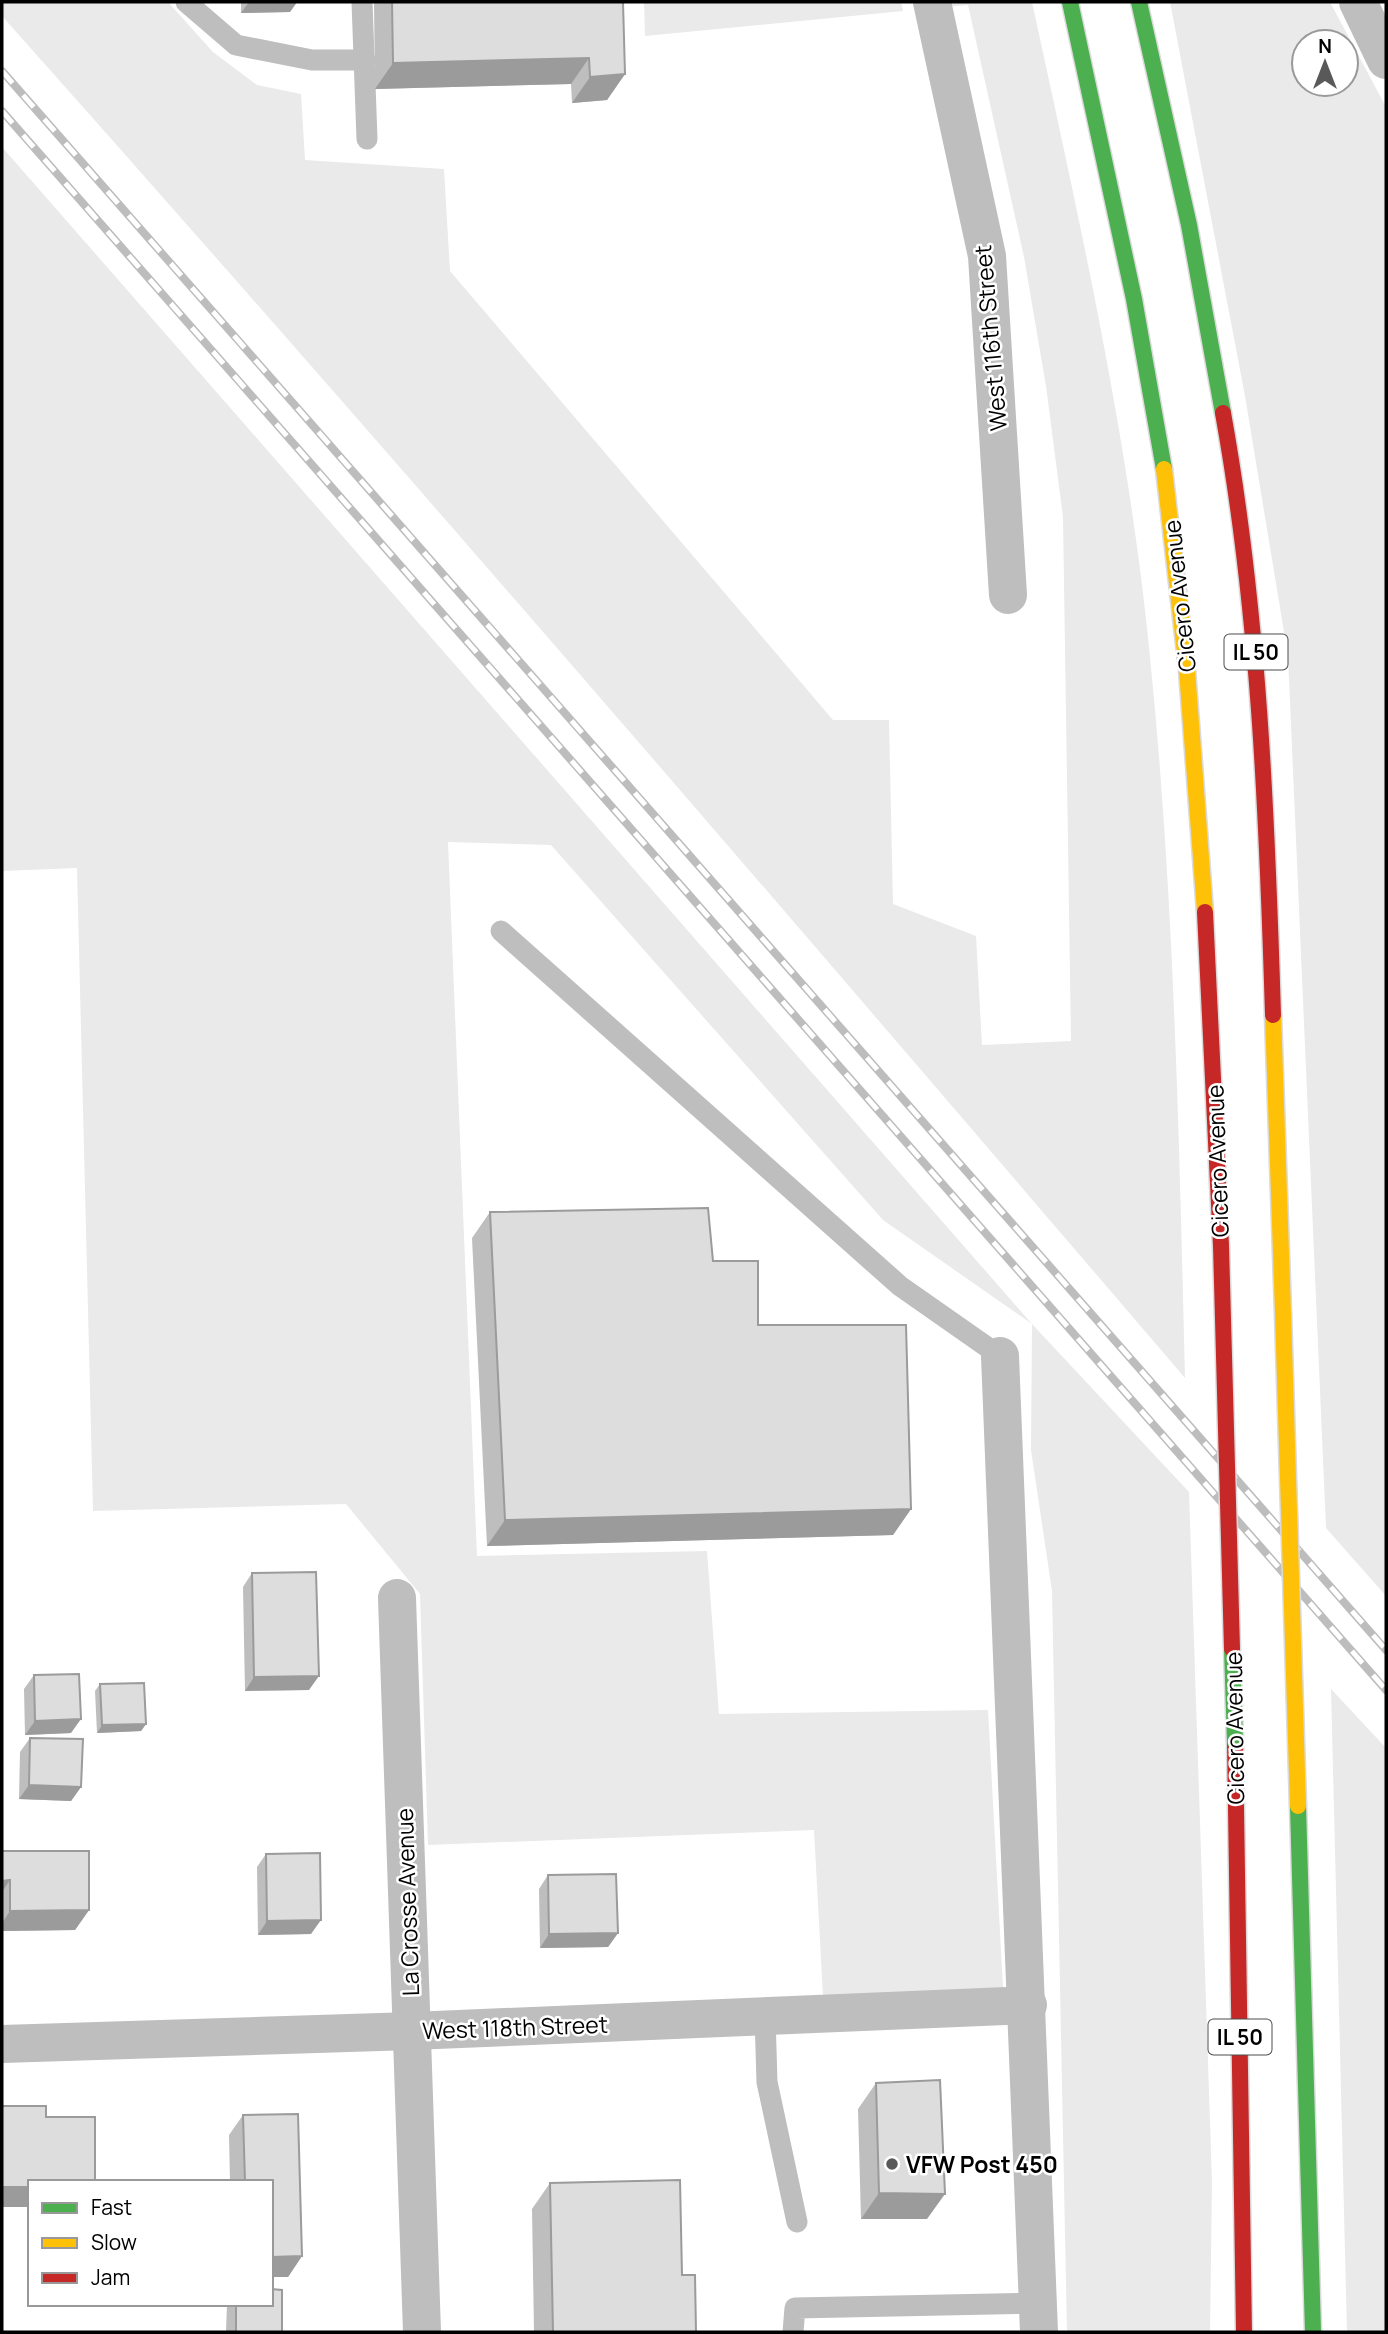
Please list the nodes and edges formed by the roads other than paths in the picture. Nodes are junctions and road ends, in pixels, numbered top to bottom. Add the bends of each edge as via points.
1 (186, 2) edge
2 (362, 2) edge
3 (932, 2) edge
4 (1070, 2) edge
5 (1139, 2) edge
6 (1358, 2) edge
7 (365, 60) junction
8 (1386, 60) edge
9 (367, 138) dead end
10 (1008, 595) dead end
11 (501, 931) dead end
12 (1000, 1356) joint
13 (397, 1598) dead end
14 (1028, 2005) junction
15 (765, 2016) junction
16 (412, 2031) junction
17 (2, 2044) edge
18 (797, 2222) dead end
19 (1039, 2318) edge
20 (422, 2332) edge
21 (793, 2332) edge
22 (1244, 2332) edge
23 (1312, 2332) edge

1 - 7 lane via 236,45 312,60
2 - 7 lane
3 - 10 street, West 116th Street via 987,256
4 - 22 main road, Cicero Avenue / IL 50, bridge via 1125,256 1165,476 1182,607 1205,870 1235,1742
5 - 23 main road, IL 50, bridge via 1189,225 1252,604 1268,852
6 - 8 street
7 - 9 lane
11 - 12 lane via 900,1286
12 - 14 street
13 - 16 street, La Crosse Avenue
14 - 15 street, West 118th Street
14 - 19 street
15 - 16 street, West 118th Street
15 - 18 lane via 767,2082
16 - 17 street, West 118th Street
16 - 20 street, La Crosse Avenue
19 - 21 lane via 794,2308

